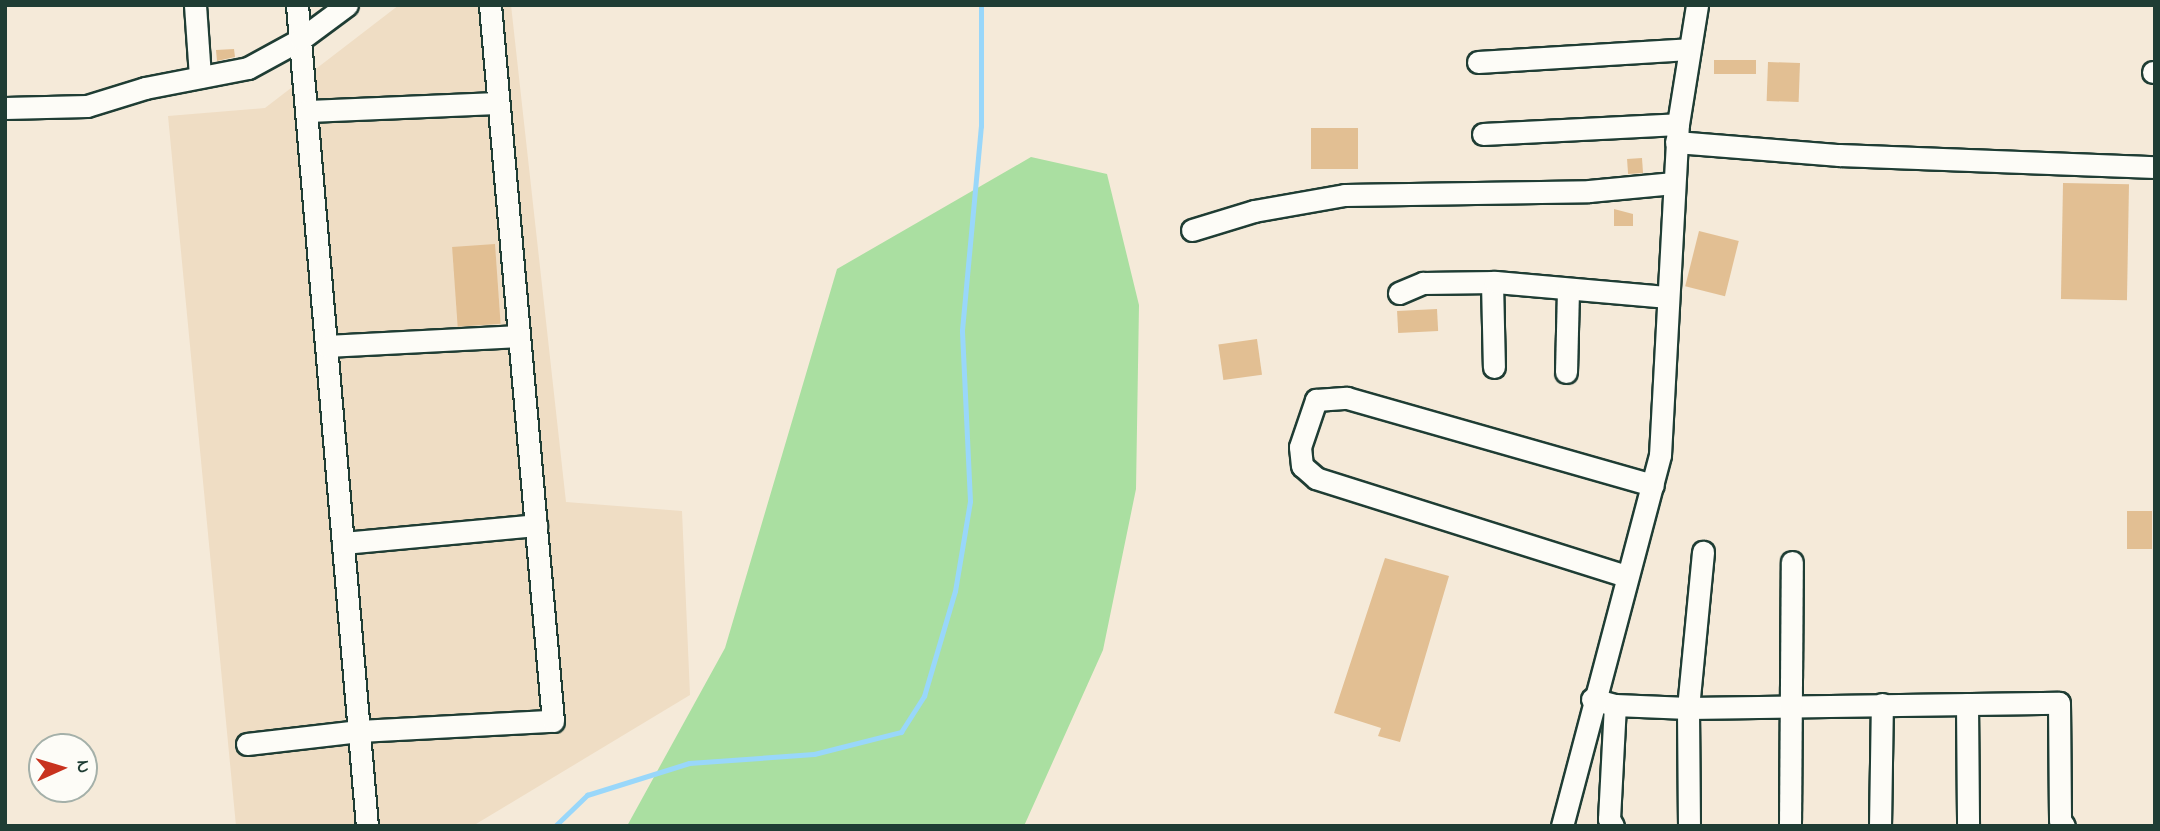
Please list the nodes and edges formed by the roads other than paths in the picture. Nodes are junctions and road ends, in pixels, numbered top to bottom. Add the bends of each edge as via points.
1 (195, 5) edge
2 (297, 5) edge
3 (347, 5) edge
4 (489, 5) edge
5 (1697, 5) edge
6 (301, 38) junction
7 (1689, 49) junction
8 (1478, 62) dead end
9 (200, 77) junction
10 (498, 103) junction
11 (5, 108) edge
12 (307, 111) junction
13 (1677, 133) junction
14 (1483, 134) dead end
15 (2155, 167) edge
16 (1674, 183) junction
17 (1192, 230) dead end
18 (1492, 282) junction
19 (1568, 289) junction
20 (1399, 293) dead end
21 (1666, 297) junction
22 (519, 336) junction
23 (327, 346) junction
24 (1494, 367) dead end
25 (1566, 372) dead end
26 (1653, 485) junction
27 (536, 525) junction
28 (343, 543) junction
29 (1703, 552) dead end
30 (1792, 562) dead end
31 (1626, 576) junction
32 (1592, 699) junction
33 (1791, 704) junction
34 (1882, 704) junction
35 (1967, 704) junction
36 (1615, 705) junction
37 (1688, 708) junction
38 (359, 731) junction
39 (247, 744) dead end
40 (367, 826) edge
41 (1562, 826) edge
42 (1613, 826) edge
43 (1689, 826) edge
44 (1790, 826) edge
45 (1880, 826) edge
46 (1968, 826) edge
47 (2064, 826) edge

1 - 9 street
2 - 6 street
3 - 6 street
4 - 10 street
5 - 7 street
6 - 9 street via 248,68
6 - 12 street
7 - 8 street
7 - 13 street
9 - 11 street via 87,106
10 - 12 street
10 - 22 street
12 - 23 street
13 - 14 street
13 - 15 street via 1839,155
13 - 16 street
16 - 17 street via 1589,191 1345,195 1254,211
16 - 21 street
18 - 19 street
18 - 20 street via 1423,283
18 - 24 street
19 - 21 street
19 - 25 street
21 - 26 street via 1660,455
22 - 23 street
22 - 27 street
23 - 28 street
26 - 31 street
26 - 31 street via 1348,398 1316,400 1300,447 1303,466 1316,478
27 - 28 street
27 - 38 street via 554,722
28 - 38 street
29 - 37 street
30 - 33 street
31 - 32 street
32 - 36 street
32 - 41 street
33 - 34 street
33 - 37 street
33 - 44 street
34 - 35 street
34 - 45 street
35 - 46 street
35 - 47 street via 2059,703 2060,820
36 - 37 street
36 - 42 street via 1609,818
37 - 43 street
38 - 39 street
38 - 40 street

